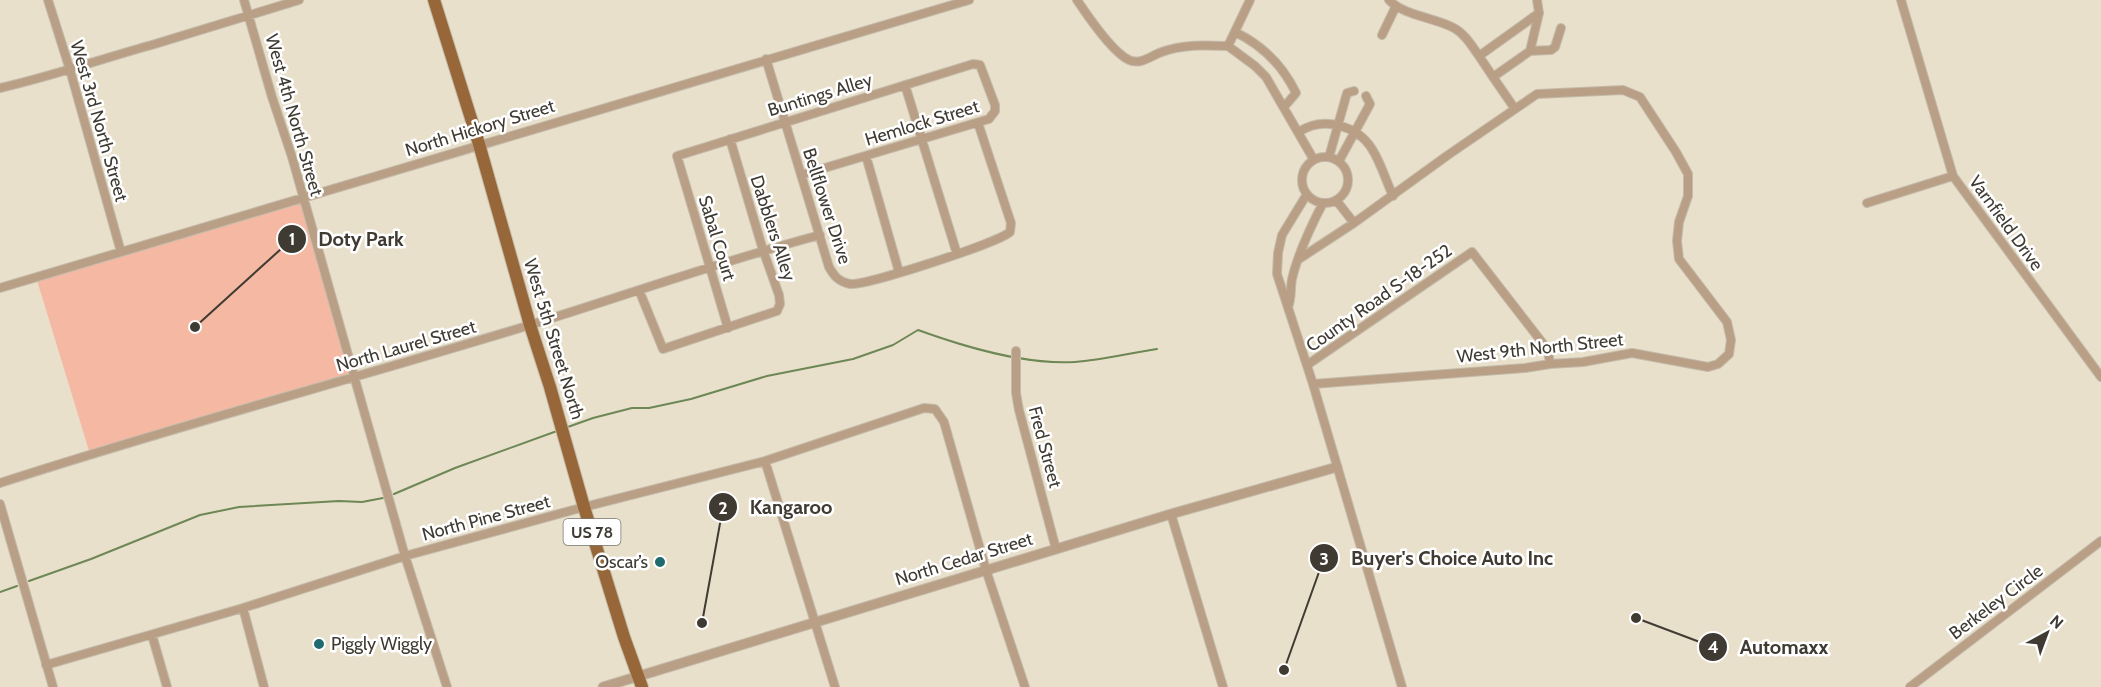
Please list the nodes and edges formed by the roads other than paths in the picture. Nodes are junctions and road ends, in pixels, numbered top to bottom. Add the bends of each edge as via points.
1 (48, 0) edge
2 (244, 0) edge
3 (299, 0) edge
4 (434, 0) edge
5 (969, 0) edge
6 (1077, 0) edge
7 (1250, 0) edge
8 (1389, 0) edge
9 (1537, 0) edge
10 (1901, 0) edge
11 (1396, 6) junction
12 (1539, 13) junction
13 (249, 15) junction
14 (1561, 28) dead end
15 (1235, 32) junction
16 (1382, 35) dead end
17 (1228, 46) junction
18 (1530, 51) junction
19 (1479, 56) junction
20 (766, 59) junction
21 (973, 64) joint
22 (70, 70) junction
23 (1492, 77) junction
24 (905, 85) junction
25 (0, 88) edge
26 (1354, 91) dead end
27 (1366, 96) dead end
28 (1284, 106) junction
29 (1515, 109) junction
30 (784, 122) junction
31 (978, 123) junction
32 (1337, 125) junction
33 (1299, 132) junction
34 (1355, 133) junction
35 (730, 139) junction
36 (922, 140) junction
37 (479, 144) junction
38 (677, 156) joint
39 (866, 156) junction
40 (1329, 157) junction
41 (1314, 160) junction
42 (1339, 161) junction
43 (801, 176) junction
44 (1953, 176) junction
45 (1307, 194) junction
46 (1393, 196) junction
47 (302, 197) junction
48 (1336, 200) junction
49 (1323, 202) junction
50 (1867, 203) dead end
51 (1354, 223) junction
52 (820, 235) junction
53 (763, 250) junction
54 (121, 252) junction
55 (957, 254) junction
56 (1299, 259) junction
57 (710, 267) junction
58 (899, 272) junction
59 (1279, 279) junction
60 (1292, 279) junction
61 (0, 288) edge
62 (639, 290) junction
63 (1288, 307) junction
64 (530, 325) junction
65 (728, 328) junction
66 (1016, 351) dead end
67 (1550, 364) junction
68 (1307, 365) junction
69 (354, 376) junction
70 (2101, 377) edge
71 (1313, 384) junction
72 (765, 461) junction
73 (1337, 467) junction
74 (0, 483) edge
75 (0, 504) edge
76 (584, 507) junction
77 (1171, 514) junction
78 (2101, 541) edge
79 (1056, 549) junction
80 (405, 556) junction
81 (986, 570) junction
82 (243, 608) junction
83 (815, 622) junction
84 (152, 635) junction
85 (46, 665) junction
86 (640, 681) edge
87 (53, 687) edge
88 (167, 687) edge
89 (264, 687) edge
90 (447, 687) edge
91 (603, 687) edge
92 (835, 687) edge
93 (1025, 687) edge
94 (1223, 687) edge
95 (1402, 687) edge
96 (1910, 687) edge

1 - 22 street, West 3rd North Street
2 - 13 street, West 4th North Street
3 - 13 street
4 - 37 main road, West 5th Street North / US 78
5 - 20 street, North Hickory Street
6 - 17 street via 1092,22 1130,61 1186,46
7 - 15 street
8 - 11 street
9 - 12 street
10 - 44 street, Varnfield Drive
11 - 16 street
11 - 19 street via 1454,28
12 - 18 street
12 - 19 street
13 - 22 street
13 - 47 street, West 4th North Street
14 - 18 street via 1551,51
15 - 17 street
15 - 28 street via 1248,38 1280,66 1296,93
17 - 28 street via 1266,77
18 - 23 street
19 - 23 street
20 - 30 street, Bellflower Drive
20 - 37 street, North Hickory Street
21 - 24 street, Buntings Alley
21 - 31 street, Hemlock Street via 980,65 995,111 989,119
22 - 25 street
22 - 54 street, West 3rd North Street
23 - 29 street
24 - 30 street, Buntings Alley
24 - 36 street
26 - 32 street via 1347,93
27 - 34 street via 1370,104
28 - 33 street
29 - 46 street, West 9th North Street
29 - 67 street, West 9th North Street via 1537,94 1547,93 1617,90 1640,97 1688,174 1688,196 1679,222 1678,259 1727,322 1731,340 1730,354 1708,367 1632,353
30 - 35 street, Buntings Alley
30 - 43 street, Bellflower Drive
31 - 36 street, Hemlock Street
31 - 55 street, Bellflower Drive via 1011,228 997,241
32 - 33 street via 1314,124
32 - 34 street
32 - 40 street
33 - 41 street
34 - 42 street
34 - 46 street via 1373,150
35 - 38 street, Buntings Alley
35 - 53 street, Dabblers Alley
36 - 39 street, Hemlock Street
36 - 55 street
37 - 47 street, North Hickory Street
37 - 64 main road, West 5th Street North / US 78
38 - 57 street, Sabal Court
39 - 43 street, Hemlock Street
39 - 58 street
40 - 41 street
40 - 42 street
41 - 45 street via 1303,175
42 - 48 street via 1348,181 1343,195
43 - 52 street, Bellflower Drive
44 - 50 street
44 - 70 street, Varnfield Drive
45 - 49 street
45 - 59 street via 1282,235
46 - 51 street, West 9th North Street
47 - 54 street, North Hickory Street
47 - 69 street, West 4th North Street
48 - 49 street
48 - 51 street
49 - 56 street
51 - 56 street, West 9th North Street
52 - 53 street, North Laurel Street
52 - 58 street, Bellflower Drive via 836,279 851,284
53 - 57 street, North Laurel Street
53 - 65 street, Dabblers Alley via 780,304 777,311
54 - 61 street, North Hickory Street
55 - 58 street, Bellflower Drive
56 - 60 street
57 - 62 street, North Laurel Street
57 - 65 street, Sabal Court
59 - 60 street
59 - 63 street
60 - 63 street
62 - 64 street, North Laurel Street
62 - 65 street via 663,349
63 - 68 street
64 - 69 street, North Laurel Street
64 - 76 main road, West 5th Street North / US 78
66 - 79 street, Fred Street via 1019,410
67 - 68 street, County Road S-18-252 via 1548,350 1472,252
67 - 71 street, West 9th North Street
68 - 71 street
69 - 74 street, North Laurel Street
69 - 80 street, West 4th North Street
71 - 73 street
72 - 76 street, North Pine Street
72 - 81 street, North Pine Street via 924,408 935,409 944,422
72 - 83 street
73 - 77 street, North Cedar Street
73 - 95 street
75 - 85 street
76 - 80 street, North Pine Street
76 - 86 main road, West 5th Street North / US 78
77 - 79 street, North Cedar Street
77 - 94 street
78 - 96 street, Berkeley Circle
79 - 81 street, North Cedar Street
80 - 82 street, North Pine Street
80 - 90 street, West 4th North Street
81 - 83 street, North Cedar Street
81 - 93 street
82 - 84 street, North Pine Street
82 - 89 street
83 - 86 street, North Cedar Street
83 - 92 street
84 - 85 street, North Pine Street
84 - 88 street
85 - 87 street
86 - 91 street, North Cedar Street

